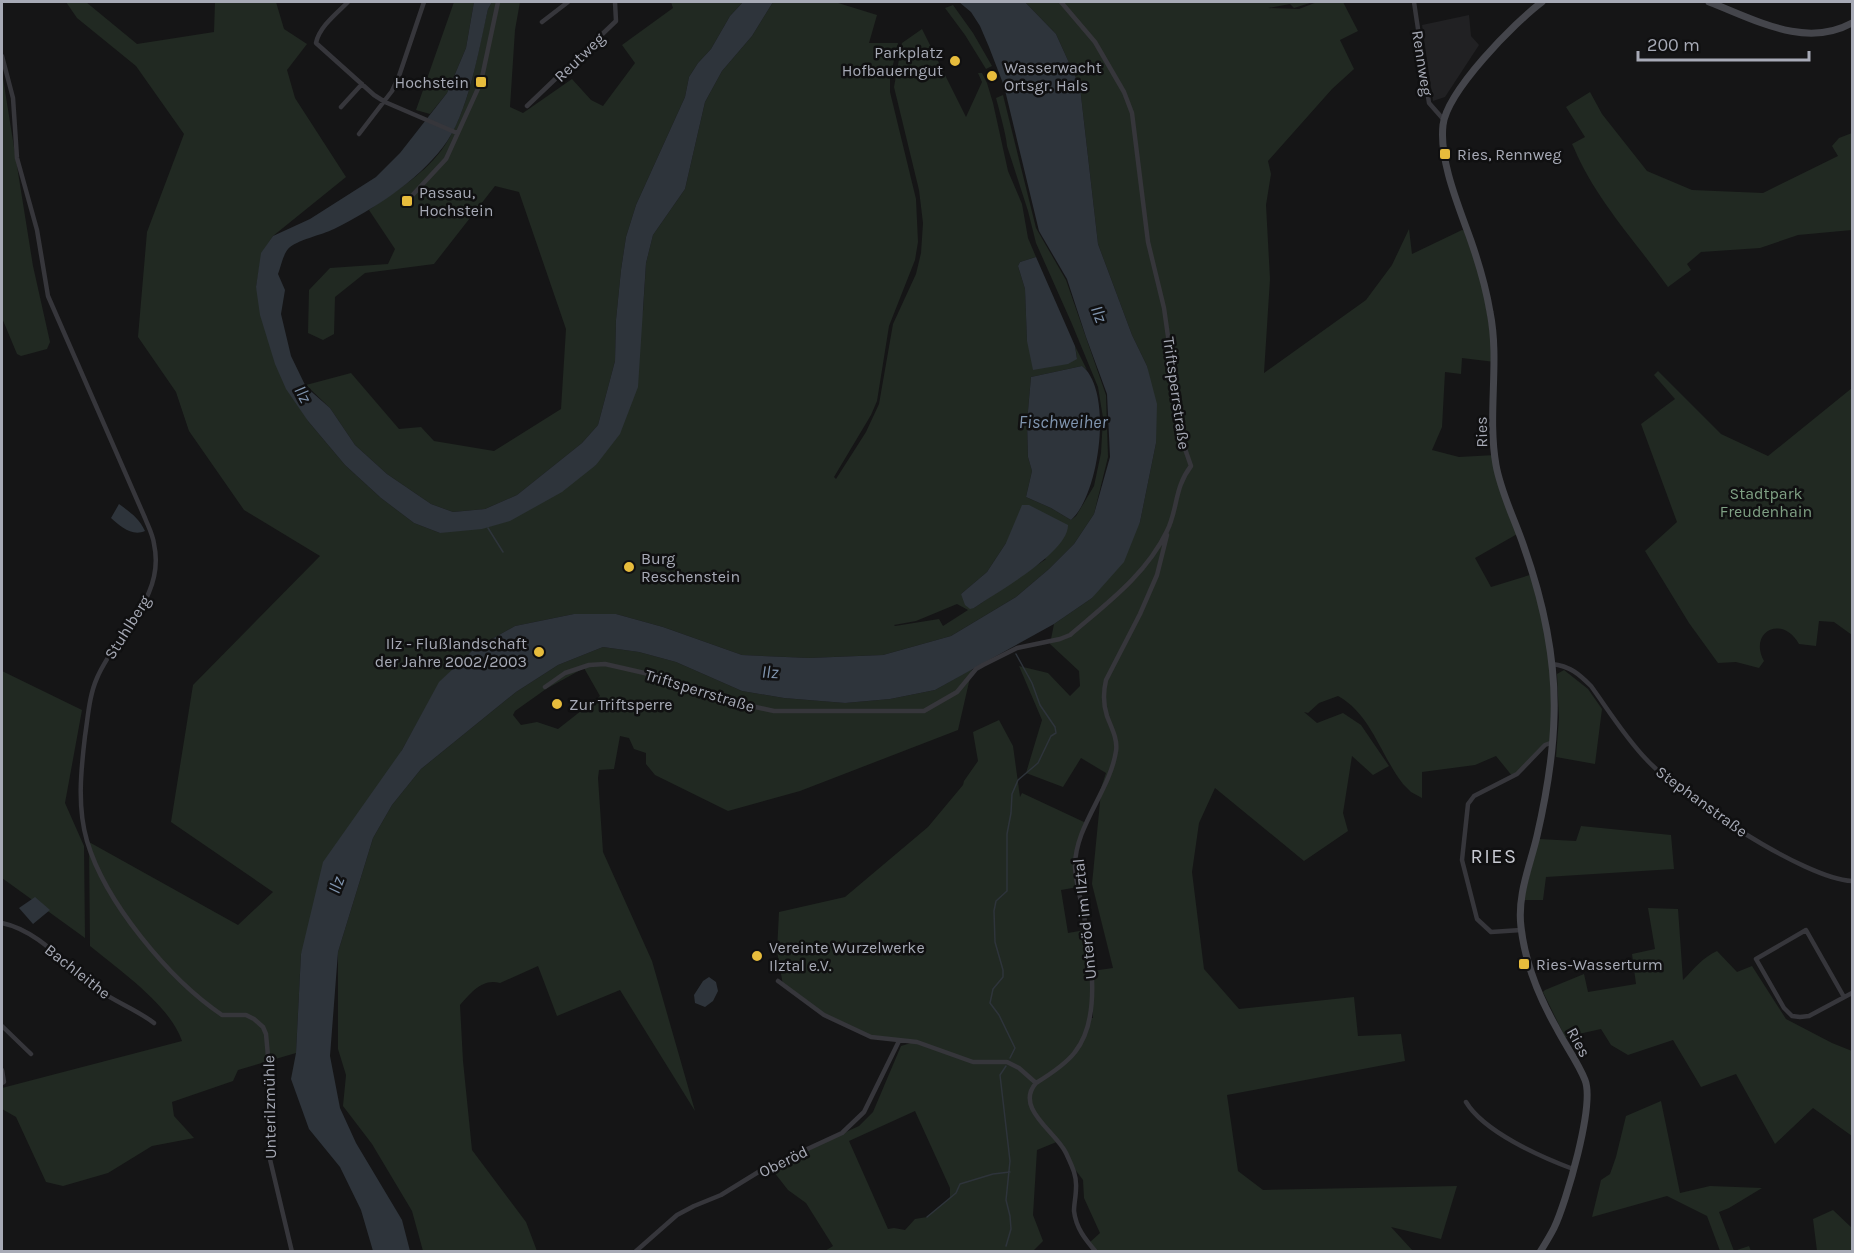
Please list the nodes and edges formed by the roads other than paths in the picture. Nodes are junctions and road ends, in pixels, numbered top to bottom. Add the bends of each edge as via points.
1 (348, 2) edge
2 (424, 2) edge
3 (498, 2) edge
4 (568, 2) edge
5 (615, 2) edge
6 (1061, 2) edge
7 (1414, 2) edge
8 (1542, 2) edge
9 (1709, 2) edge
10 (542, 22) dead end
11 (1852, 23) edge
12 (2, 56) edge
13 (362, 84) junction
14 (385, 102) junction
15 (527, 106) dead end
16 (341, 107) dead end
17 (1444, 120) junction
18 (455, 132) junction
19 (359, 134) dead end
20 (407, 201) dead end
21 (1168, 529) junction
22 (1552, 664) junction
23 (545, 687) dead end
24 (1553, 742) junction
25 (1852, 881) edge
26 (2, 923) edge
27 (1521, 930) junction
28 (778, 981) dead end
29 (1852, 993) edge
30 (1844, 997) junction
31 (154, 1023) dead end
32 (2, 1026) edge
33 (265, 1032) joint
34 (899, 1041) junction
35 (31, 1054) dead end
36 (2, 1070) edge
37 (2, 1083) edge
38 (1036, 1083) junction
39 (1466, 1102) dead end
40 (1573, 1169) junction
41 (292, 1251) edge
42 (635, 1251) edge
43 (1096, 1251) edge
44 (1540, 1251) edge

1 - 13 street via 324,27 316,43
2 - 14 street via 399,76
3 - 18 street via 484,72
4 - 10 street
5 - 15 street, Reutweg via 616,21
6 - 21 street, Triftsperrstraße via 1095,42 1132,113 1148,242 1164,308 1183,443 1191,466 1178,488
7 - 17 street, Rennweg via 1429,102
8 - 17 street via 1466,78
9 - 11 street via 1791,32 1834,32
12 - 33 street, Stuhlberg via 13,98 17,158 37,230 48,296 154,543 156,571 147,599 92,690 82,764 81,811 87,840 98,871 118,906 167,967 222,1015 246,1015
13 - 14 street
13 - 16 street
14 - 18 street
14 - 19 street
17 - 22 street, Ries via 1448,169 1480,270 1492,325 1497,469 1544,612
18 - 20 street via 446,159
21 - 23 street, Triftsperrstraße via 1134,580 1070,635 1017,648 983,665 957,692 924,711 774,711 605,664 565,673
21 - 38 street, Unteröd im Ilztal via 1157,575 1106,680 1104,704 1117,748 1076,855 1090,975 1090,1018 1075,1052
22 - 24 street, Ries
22 - 25 street, Stephanstraße via 1572,669 1591,686 1647,760 1694,800 1789,858 1831,877
24 - 27 street, Ries via 1522,892
24 - 27 street via 1545,745 1517,774 1474,796 1468,804 1462,860 1477,919 1491,932
26 - 31 street, Bachleithe via 36,938 99,990
27 - 40 street, Ries via 1545,1006 1587,1086 1587,1108
28 - 34 street via 824,1015 871,1037
29 - 30 street
30 - 30 street via 1806,930 1756,959 1792,1016 1809,1016
32 - 35 street
33 - 41 street, Unterilzmühle via 269,1067 268,1151
34 - 38 street via 926,1044 973,1062 1007,1062
34 - 42 street, Oberöd via 864,1112 842,1133 677,1215
36 - 37 street
38 - 43 street via 1030,1104 1059,1141 1071,1164 1076,1181 1076,1219 1082,1236
39 - 40 street via 1486,1124 1546,1159
40 - 44 street, Ries via 1555,1226

